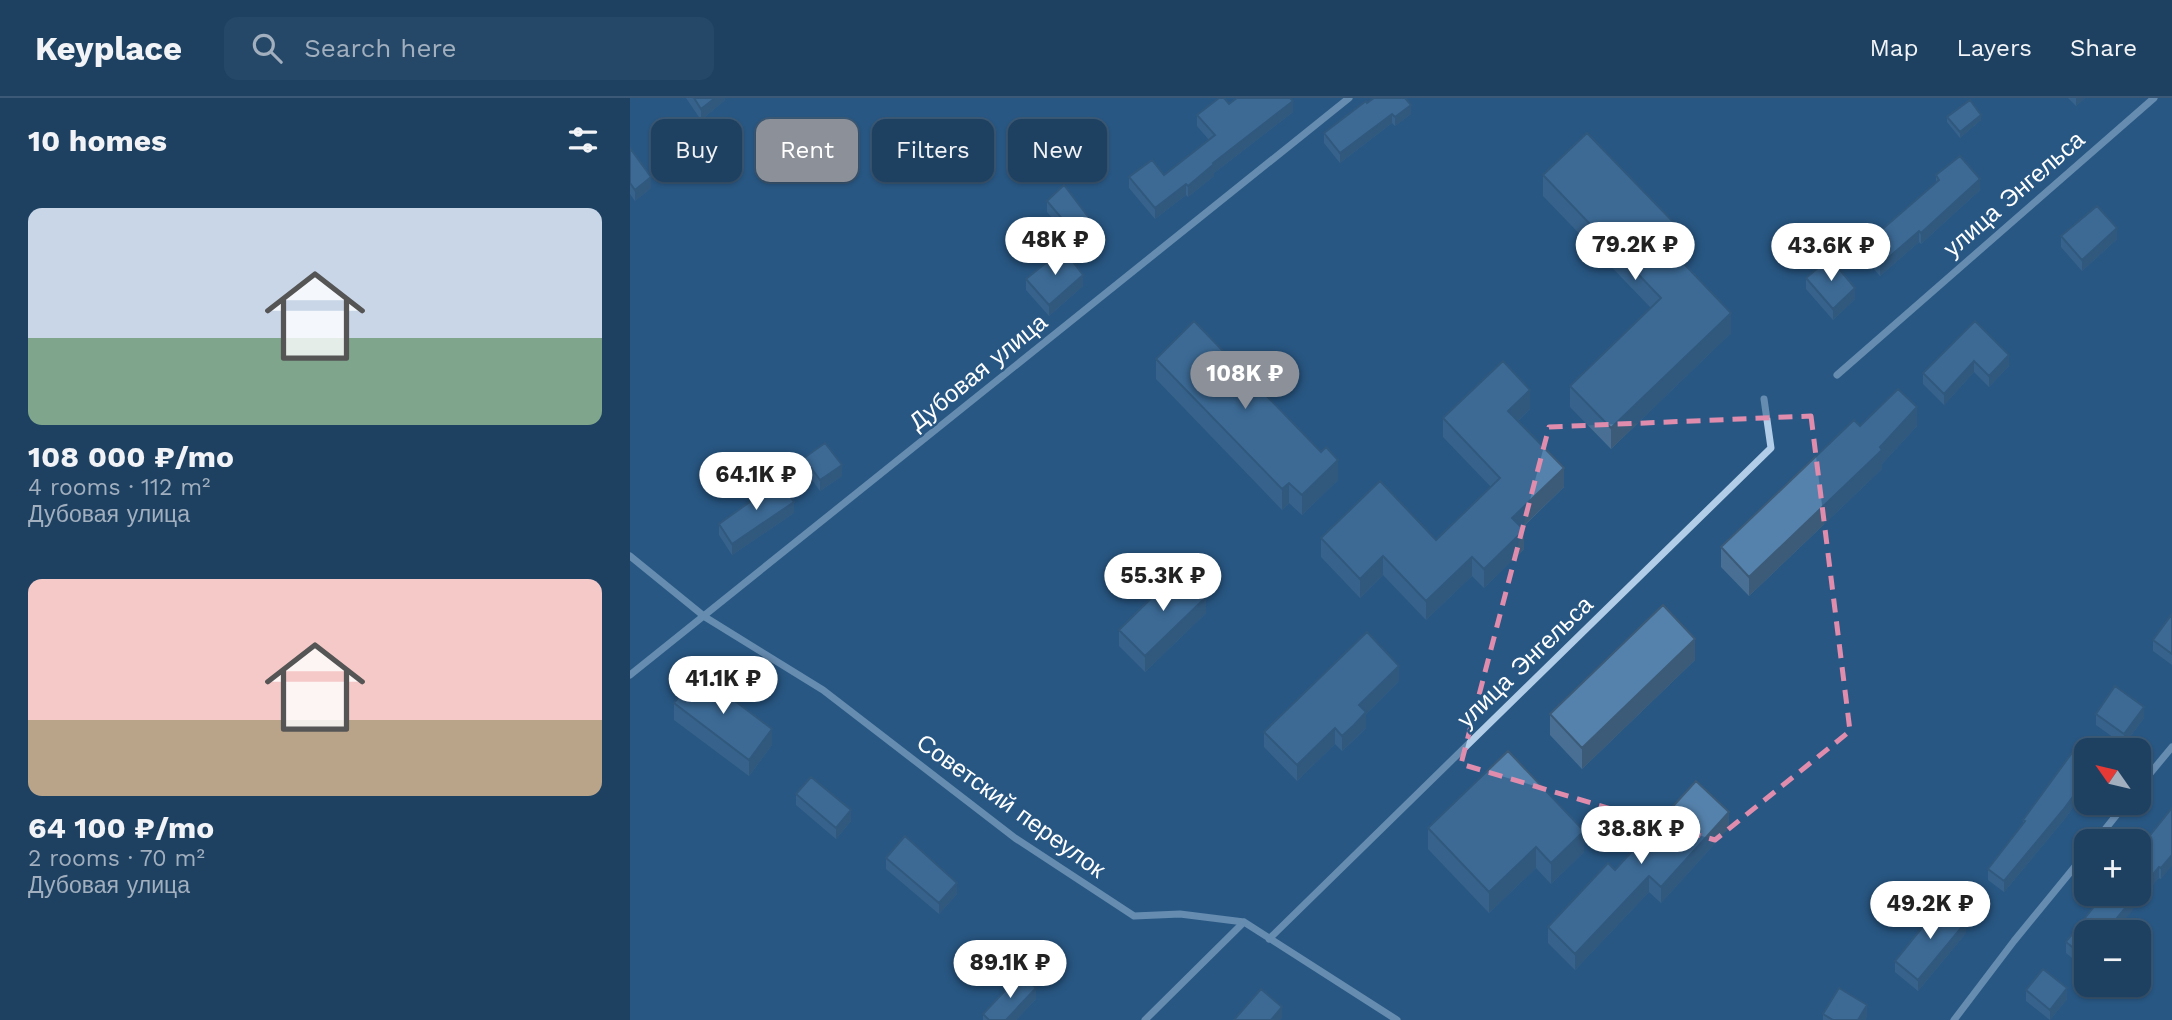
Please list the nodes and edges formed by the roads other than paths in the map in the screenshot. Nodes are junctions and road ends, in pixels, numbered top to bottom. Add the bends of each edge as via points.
1 (1349, 98) edge
2 (2154, 98) edge
3 (1837, 375) dead end
4 (1764, 399) dead end
5 (630, 555) edge
6 (705, 617) junction
7 (630, 675) edge
8 (2172, 747) edge
9 (2151, 772) edge
10 (2074, 868) edge
11 (1244, 922) junction
12 (1269, 939) junction
13 (1145, 1020) edge
14 (1397, 1020) edge
15 (1954, 1020) edge

1 - 6 street, Дубовая улица
2 - 3 street, улица Энгельса
4 - 12 street, улица Энгельса via 1771,448
5 - 6 street, Советский переулок
6 - 7 street, Дубовая улица
6 - 11 street, Советский переулок via 822,690 1016,838 1134,916 1180,914
8 - 9 street
10 - 15 street
11 - 12 street, Советский переулок
11 - 13 street
12 - 14 street, Советский переулок

